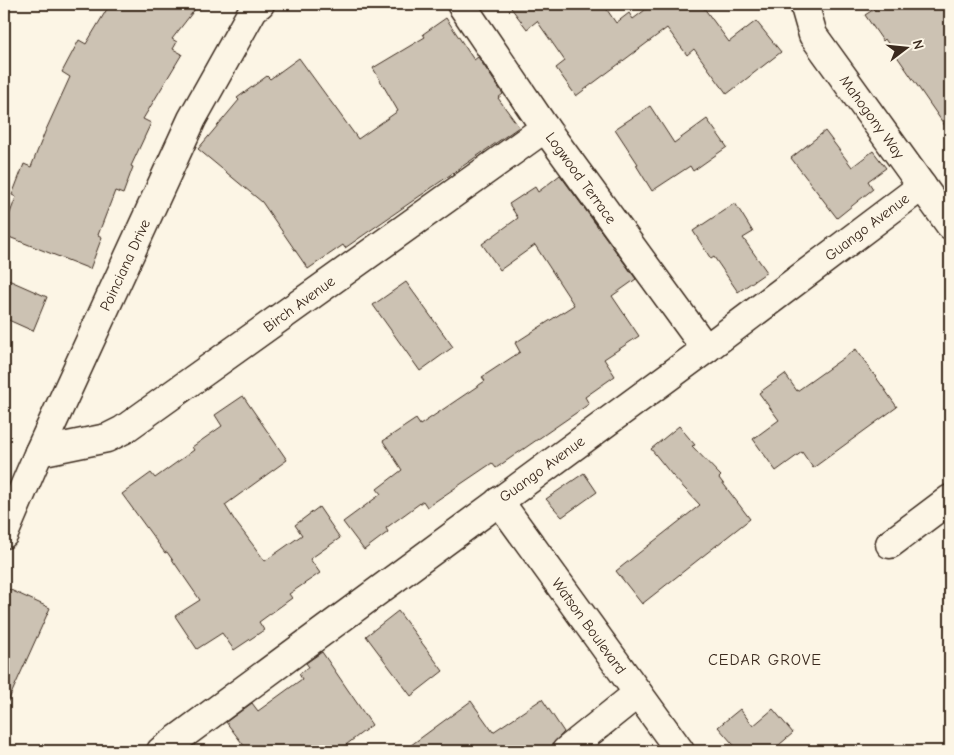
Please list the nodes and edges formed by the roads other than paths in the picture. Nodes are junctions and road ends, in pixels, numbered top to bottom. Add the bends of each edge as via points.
1 (260, 4) edge
2 (460, 4) edge
3 (806, 4) edge
4 (545, 128) junction
5 (922, 186) junction
6 (950, 225) edge
7 (706, 349) junction
8 (39, 452) junction
9 (950, 499) edge
10 (499, 501) junction
11 (4, 534) edge
12 (890, 544) dead end
13 (638, 693) junction
14 (161, 751) edge
15 (566, 751) edge
16 (680, 751) edge

1 - 8 street, Poinciana Drive via 254,8 192,119
2 - 4 street, Logwood Terrace
3 - 5 street, Mahogony Way via 813,35
4 - 7 street, Logwood Terrace
4 - 8 street, Birch Avenue via 123,430 107,438
5 - 6 street, Mahogony Way
5 - 7 street, Guango Avenue
7 - 10 street, Guango Avenue
8 - 11 street, Poinciana Drive
9 - 12 street
10 - 13 street, Watson Boulevard
10 - 14 street, Guango Avenue
13 - 15 street
13 - 16 street, Watson Boulevard

